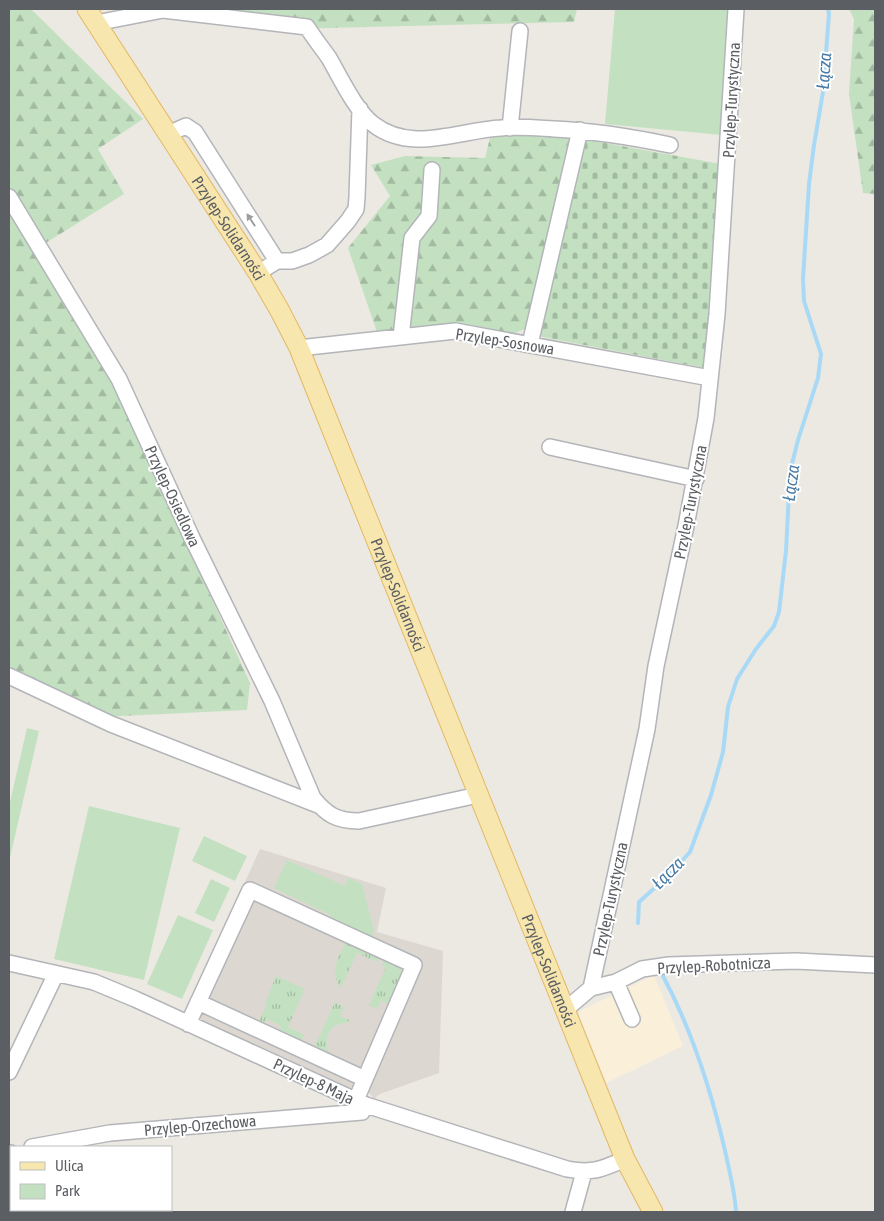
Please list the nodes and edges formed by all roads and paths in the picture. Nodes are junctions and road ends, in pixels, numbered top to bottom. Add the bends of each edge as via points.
1 (736, 9) edge
2 (91, 16) edge
3 (520, 31) dead end
4 (360, 109) junction
5 (510, 128) junction
6 (580, 130) junction
7 (168, 134) junction
8 (670, 145) dead end
9 (432, 170) dead end
10 (9, 197) edge
11 (277, 261) junction
12 (258, 273) junction
13 (401, 337) junction
14 (530, 344) junction
15 (298, 348) junction
16 (710, 378) junction
17 (550, 447) dead end
18 (696, 478) junction
19 (9, 676) edge
20 (478, 795) junction
21 (318, 805) junction
22 (9, 963) edge
23 (875, 964) edge
24 (54, 973) junction
25 (616, 982) junction
26 (591, 988) junction
27 (198, 1002) junction
28 (564, 1010) junction
29 (632, 1019) dead end
30 (188, 1024) junction
31 (9, 1072) edge
32 (365, 1079) junction
33 (361, 1103) junction
34 (38, 1146) edge
35 (626, 1159) junction
36 (584, 1172) junction
37 (573, 1212) edge
38 (653, 1212) edge

1 - 16 street, Przylep-Turystyczna
2 - 4 street via 163,10 307,27
2 - 7 main road, Przylep-Solidarności
3 - 5 street
4 - 5 street via 371,123 401,137 434,139
4 - 11 street via 356,209 327,244 292,261
5 - 6 street
6 - 8 street
6 - 14 street
11 -> 7 street via 195,132 186,126
7 - 12 main road, Przylep-Solidarności
9 - 13 street via 429,216 412,238
10 - 21 street, Przylep-Osiedlowa via 118,379 272,700
11 - 12 street
12 - 15 main road, Przylep-Solidarności
13 - 14 street, Przylep-Sosnowa via 455,331
13 - 15 street, Przylep-Sosnowa
14 - 16 street, Przylep-Sosnowa
15 - 20 main road, Przylep-Solidarności
16 - 18 street, Przylep-Turystyczna
17 - 18 street
18 - 26 street, Przylep-Turystyczna via 656,666 647,729
19 - 21 street, Przylep-Osiedlowa via 111,724
20 - 21 street, Przylep-Osiedlowa via 359,821 335,818
20 - 28 main road, Przylep-Solidarności
22 - 24 street, Przylep-8 Maja
23 - 25 street, Przylep-Robotnicza via 796,961 669,965 642,969
24 - 30 street, Przylep-8 Maja via 94,982
24 - 31 street
25 - 26 street, Przylep-Robotnicza
25 - 29 street
26 - 28 street, Przylep-Robotnicza
27 - 30 street
27 - 32 street
27 - 32 street via 250,890 414,965
28 - 35 main road, Przylep-Solidarności
30 - 33 street, Przylep-8 Maja
32 - 33 street
33 - 34 street, Przylep-Orzechowa via 362,1112 110,1133
33 - 36 street, Przylep-8 Maja
35 - 36 street, Przylep-8 Maja
35 - 38 main road, Przylep-Solidarności
36 - 37 street

